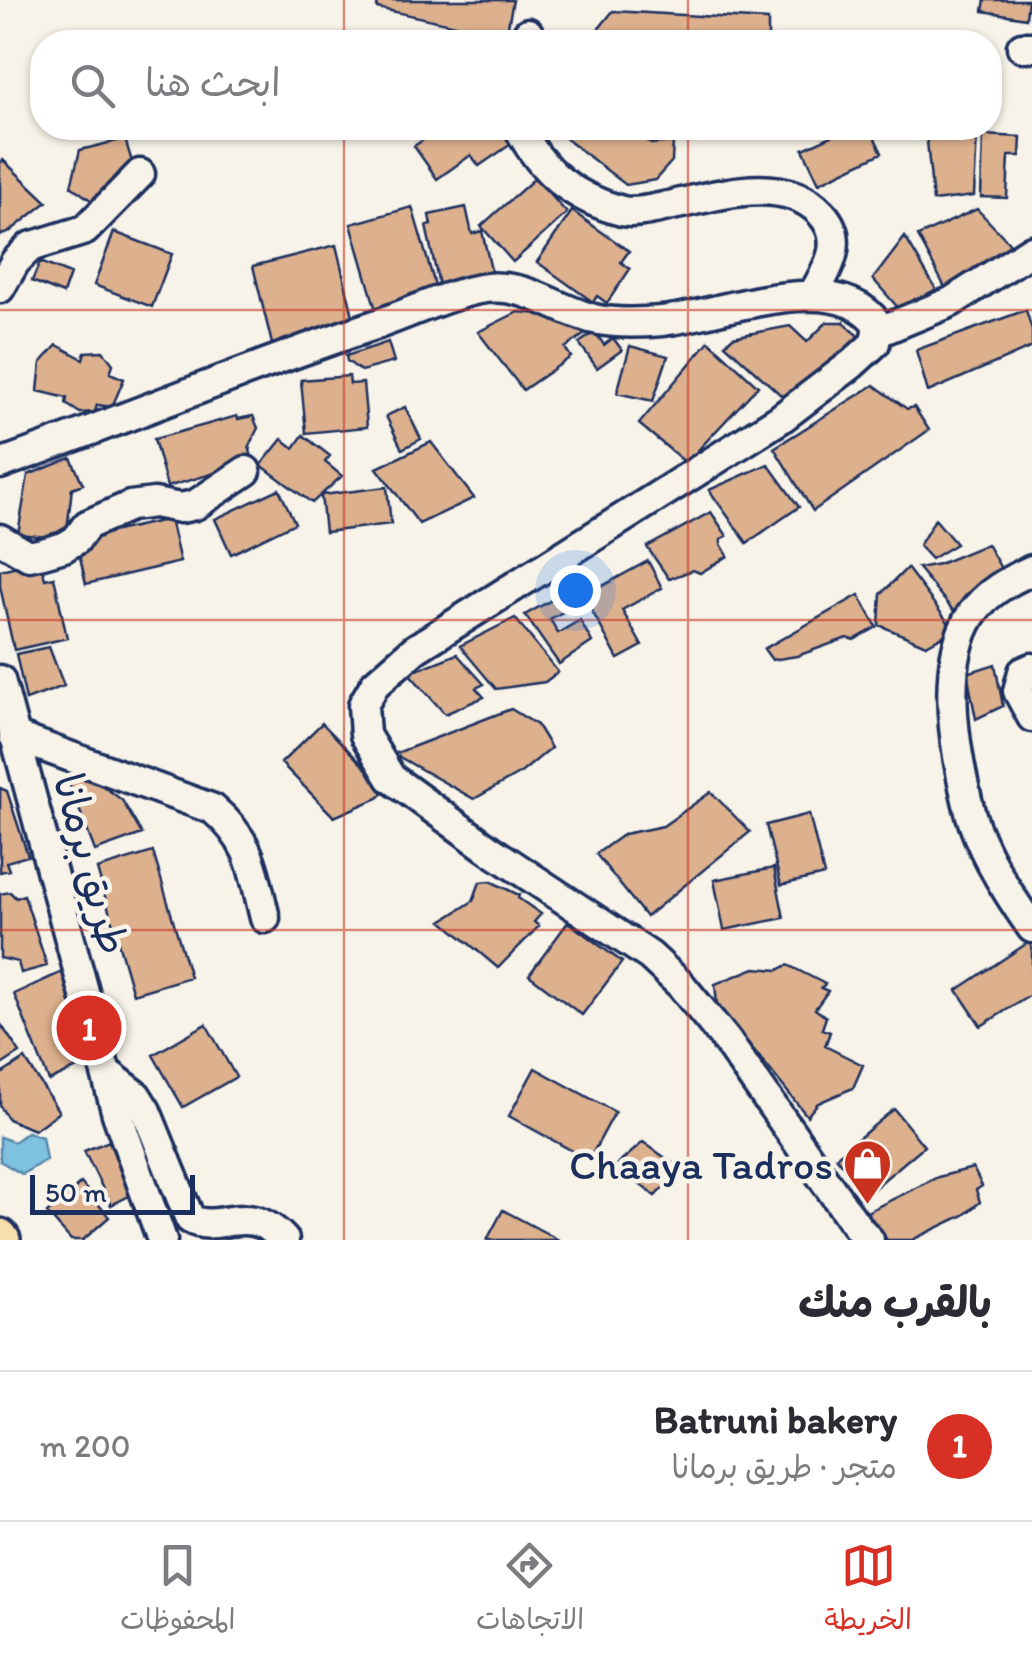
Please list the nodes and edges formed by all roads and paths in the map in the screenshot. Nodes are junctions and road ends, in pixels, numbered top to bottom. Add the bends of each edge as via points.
1 (525, 140) edge
2 (140, 174) dead end
3 (1032, 250) edge
4 (0, 288) edge
5 (812, 296) junction
6 (878, 332) junction
7 (0, 464) edge
8 (246, 470) dead end
9 (0, 540) edge
10 (1032, 570) edge
11 (1032, 668) edge
12 (0, 680) edge
13 (1032, 717) edge
14 (12, 753) edge
15 (265, 918) dead end
16 (1032, 928) edge
17 (106, 1072) junction
18 (162, 1240) edge
19 (284, 1240) edge
20 (870, 1240) edge

1 - 5 street via 558,181 626,212 779,190 800,196 832,228 836,248
2 - 4 street via 85,230 30,248
3 - 6 street via 960,297
5 - 6 street via 850,300 872,316
5 - 7 street via 618,323 520,289 484,288
6 - 20 street via 852,364 780,419 415,649 375,684 363,705 366,735 391,778 650,956 682,985
8 - 9 street via 195,504 130,506 44,553 29,556
10 - 16 street via 994,590 971,615 958,643 952,696 971,814
11 - 13 street via 1023,672 1018,691
12 - 14 street, طريق برمانا
14 - 15 street via 212,809 246,848
14 - 17 street, طريق برمانا
17 - 18 street, طريق برمانا
17 - 19 street via 146,1111 190,1219 259,1222

